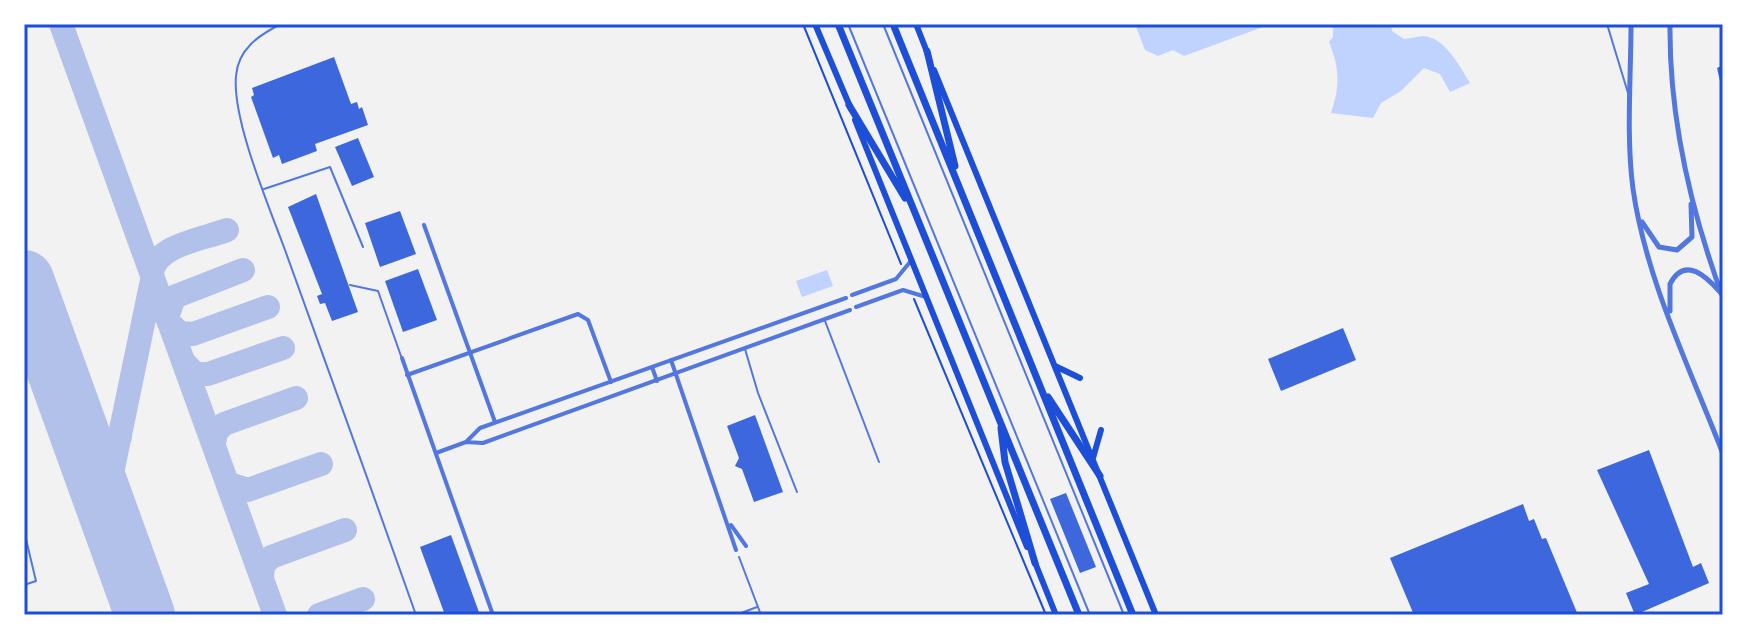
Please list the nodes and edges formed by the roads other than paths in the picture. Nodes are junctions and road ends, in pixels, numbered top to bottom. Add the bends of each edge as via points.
1 (281, 24) edge
2 (815, 24) edge
3 (838, 24) edge
4 (848, 24) edge
5 (883, 24) edge
6 (893, 24) edge
7 (916, 24) edge
8 (1607, 24) edge
9 (1631, 24) edge
10 (1670, 24) edge
11 (927, 51) junction
12 (849, 105) junction
13 (1631, 106) junction
14 (958, 184) junction
15 (263, 189) junction
16 (1691, 196) junction
17 (917, 217) junction
18 (1640, 217) junction
19 (424, 225) dead end
20 (363, 247) dead end
21 (912, 260) junction
22 (891, 281) junction
23 (350, 285) dead end
24 (896, 292) junction
25 (852, 295) dead end
26 (1722, 296) edge
27 (846, 298) dead end
28 (927, 298) junction
29 (856, 307) dead end
30 (850, 310) dead end
31 (825, 319) junction
32 (1671, 319) junction
33 (745, 348) junction
34 (469, 352) junction
35 (402, 358) joint
36 (671, 360) junction
37 (1055, 366) junction
38 (652, 367) junction
39 (407, 375) junction
40 (676, 375) junction
41 (1080, 378) dead end
42 (657, 381) junction
43 (611, 382) junction
44 (1039, 383) junction
45 (495, 423) junction
46 (1001, 425) junction
47 (1101, 430) dead end
48 (466, 442) junction
49 (436, 453) junction
50 (1723, 454) edge
51 (1093, 458) junction
52 (879, 462) dead end
53 (1100, 476) junction
54 (797, 492) dead end
55 (729, 523) junction
56 (24, 531) edge
57 (746, 546) dead end
58 (736, 550) dead end
59 (739, 557) dead end
60 (1035, 563) junction
61 (24, 585) edge
62 (758, 607) junction
63 (416, 615) edge
64 (493, 615) edge
65 (736, 615) edge
66 (761, 615) edge
67 (1056, 615) edge
68 (1079, 615) edge
69 (1090, 615) edge
70 (1124, 615) edge
71 (1133, 615) edge
72 (1156, 615) edge

1 - 15 lane via 248,47 235,79
2 - 12 highway
3 - 17 highway
4 - 69 lane
5 - 70 lane
6 - 14 highway
7 - 11 highway
8 - 13 lane
9 - 13 street
10 - 16 street via 1678,139
11 - 14 highway
11 - 37 highway
12 - 17 highway
12 - 21 highway
13 - 18 street via 1632,176
14 - 44 highway
15 - 20 lane via 330,167
15 - 63 lane
16 - 18 street via 1692,237 1677,250 1659,247
16 - 26 street
17 - 46 highway
18 - 32 street via 1654,278
19 - 34 street
21 - 22 street
21 - 28 highway
22 - 24 street
22 - 25 street
23 - 35 lane via 378,291
24 - 28 street
24 - 29 street
26 - 32 street via 1701,273 1682,271 1670,284
27 - 36 street
28 - 60 highway
30 - 31 street
31 - 33 street
31 - 52 lane
32 - 50 street
33 - 40 street
33 - 54 lane
34 - 39 street
34 - 43 street via 582,315 592,327
34 - 45 street
35 - 39 street
36 - 38 street
36 - 40 street
37 - 41 highway
37 - 51 highway
38 - 42 street
38 - 43 street
39 - 49 street
40 - 42 street
40 - 55 street
42 - 48 street via 483,443
43 - 45 street
44 - 53 highway
44 - 71 highway
45 - 48 street via 480,428
46 - 60 highway via 1001,446
46 - 68 highway
47 - 51 highway
48 - 49 street
49 - 64 street
51 - 53 highway
53 - 72 highway
55 - 57 street
55 - 58 street
56 - 61 lane via 36,581
59 - 62 lane
60 - 67 highway
62 - 65 lane
62 - 66 lane

